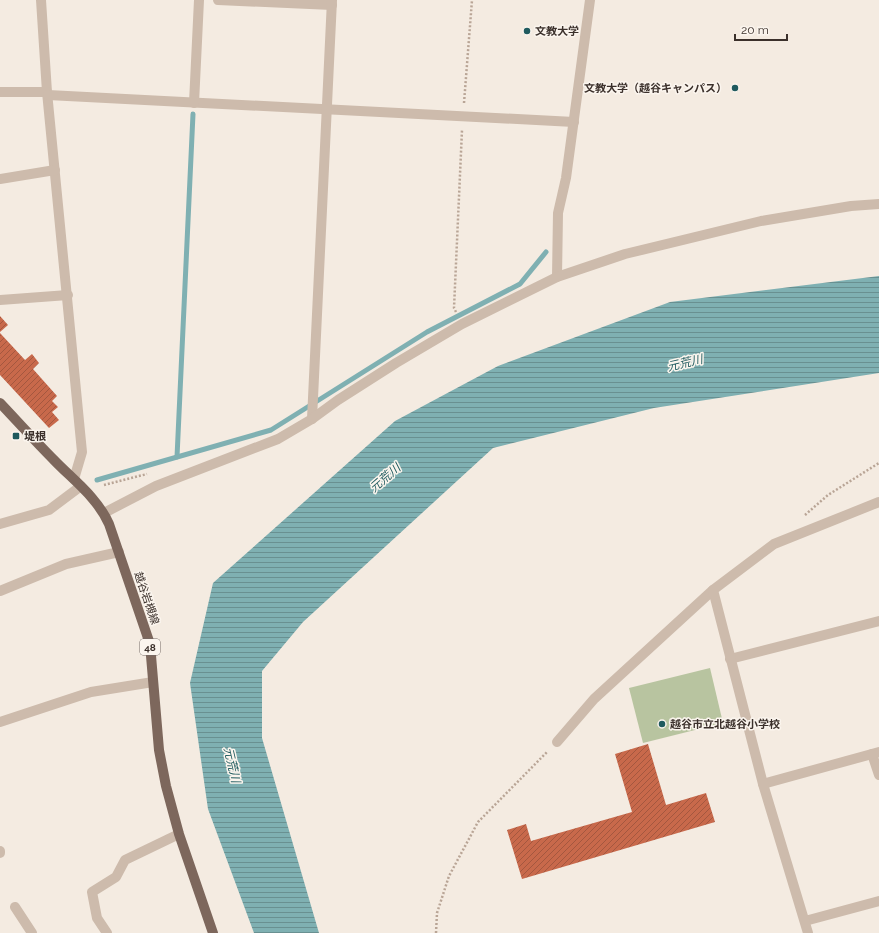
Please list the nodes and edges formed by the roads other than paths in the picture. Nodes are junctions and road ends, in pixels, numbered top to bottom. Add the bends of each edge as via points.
1 (41, 0) edge
2 (199, 0) edge
3 (218, 0) edge
4 (590, 0) edge
5 (332, 2) edge
6 (0, 92) edge
7 (47, 93) junction
8 (194, 103) junction
9 (327, 108) junction
10 (574, 122) junction
11 (55, 170) junction
12 (0, 180) edge
13 (879, 204) edge
14 (557, 277) junction
15 (68, 295) junction
16 (0, 300) edge
17 (0, 403) edge
18 (312, 419) junction
19 (78, 482) junction
20 (879, 502) edge
21 (104, 513) junction
22 (0, 524) edge
23 (118, 552) junction
24 (713, 590) junction
25 (0, 591) edge
26 (879, 621) edge
27 (730, 659) junction
28 (153, 682) junction
29 (0, 722) edge
30 (557, 742) road end
31 (876, 753) edge
32 (879, 775) edge
33 (763, 784) junction
34 (179, 834) junction
35 (879, 901) edge
36 (15, 906) dead end
37 (805, 921) junction
38 (32, 933) edge
39 (108, 933) edge
40 (213, 933) edge
41 (808, 933) edge

1 - 7 street
2 - 8 street
3 - 5 street
4 - 10 street
5 - 9 street
6 - 7 street
7 - 8 street
7 - 11 street
8 - 9 street
9 - 10 street
9 - 18 street
10 - 14 street via 558,213
11 - 12 street
11 - 15 street
13 - 14 street via 851,206 761,221 625,254
14 - 18 street via 462,324 396,363
15 - 16 street
15 - 19 street via 82,452
17 - 19 main road, 越谷岩槻線 / 48
18 - 21 street via 278,439 156,486
19 - 21 main road, 越谷岩槻線 / 48
19 - 22 street via 49,510
20 - 24 street via 774,544
21 - 23 main road, 越谷岩槻線 / 48
23 - 25 street via 66,564
23 - 28 main road, 越谷岩槻線 / 48 via 150,644
24 - 27 street
24 - 30 street via 594,699
26 - 27 street
27 - 33 street
28 - 29 street via 91,692
28 - 34 main road, 越谷岩槻線 / 48 via 161,757
31 - 32 street
31 - 33 street
33 - 37 street
34 - 39 street via 125,860 116,877 92,892 97,918
34 - 40 main road, 越谷岩槻線 / 48
35 - 37 street
36 - 38 street
37 - 41 street

